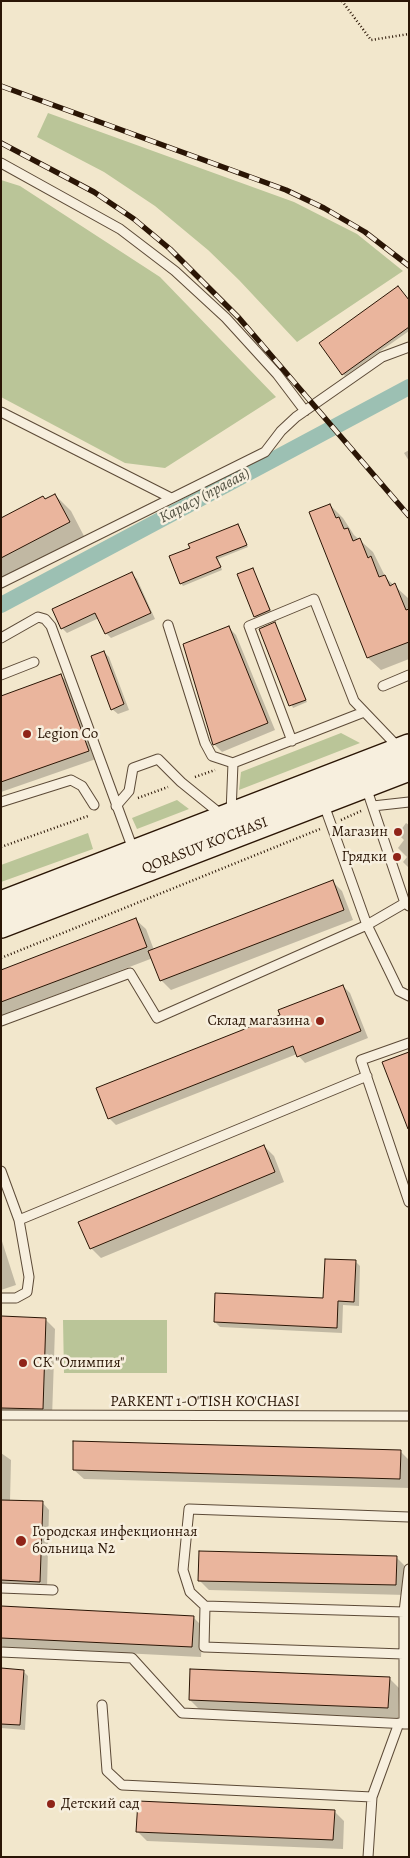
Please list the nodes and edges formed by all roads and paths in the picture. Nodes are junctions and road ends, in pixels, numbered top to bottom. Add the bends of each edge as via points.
1 (342, 1) edge
2 (409, 34) edge
3 (1, 163) edge
4 (409, 347) edge
5 (304, 411) junction
6 (1, 412) edge
7 (171, 498) junction
8 (1, 583) edge
9 (168, 625) dead end
10 (1, 638) edge
11 (34, 662) dead end
12 (1, 675) edge
13 (409, 675) edge
14 (383, 686) dead end
15 (364, 712) junction
16 (292, 741) junction
17 (406, 755) edge
18 (233, 763) junction
19 (369, 795) junction
20 (322, 801) junction
21 (1, 802) edge
22 (409, 802) edge
23 (94, 805) dead end
24 (116, 806) junction
25 (228, 816) junction
26 (330, 825) junction
27 (134, 853) junction
28 (1, 904) edge
29 (407, 904) edge
30 (1, 925) edge
31 (367, 925) junction
32 (1, 958) edge
33 (409, 996) edge
34 (1, 1020) edge
35 (409, 1043) edge
36 (367, 1076) junction
37 (1, 1171) edge
38 (409, 1202) edge
39 (19, 1220) junction
40 (1, 1298) edge
41 (1, 1415) edge
42 (409, 1416) edge
43 (409, 1517) edge
44 (409, 1569) edge
45 (1, 1588) edge
46 (53, 1590) dead end
47 (205, 1606) junction
48 (404, 1612) junction
49 (1, 1652) edge
50 (404, 1654) junction
51 (102, 1705) dead end
52 (404, 1724) edge
53 (372, 1797) junction
54 (368, 1857) edge

1 - 2 path via 371,40
3 - 5 lane via 120,229 175,271 226,318 277,374
4 - 5 lane via 382,357
5 - 7 lane via 281,430 265,452
6 - 7 lane
7 - 8 lane
9 - 18 lane via 205,743 212,756
10 - 24 lane via 38,617 46,619
11 - 12 lane
13 - 14 lane
15 - 16 lane
15 - 16 lane via 354,701 314,599 249,626
15 - 17 lane
16 - 18 lane
17 - 19 main road, QORASUV KO'CHASI
17 - 25 main road, QORASUV KO'CHASI
18 - 25 lane
19 - 20 main road, QORASUV KO'CHASI
19 - 22 lane
19 - 26 path
19 - 29 lane
20 - 26 lane
20 - 30 main road, QORASUV KO'CHASI
21 - 23 lane via 71,780 82,786
24 - 25 lane via 129,791 133,768 158,759 181,782
24 - 27 lane
25 - 27 main road, QORASUV KO'CHASI
26 - 31 lane
26 - 32 path
27 - 28 main road, QORASUV KO'CHASI
29 - 31 lane
31 - 33 lane via 399,991
31 - 34 lane via 157,1018 130,973
35 - 36 lane via 361,1060
36 - 38 lane
36 - 39 lane
37 - 39 lane
39 - 40 lane via 29,1278 27,1292 16,1298
41 - 42 lane, PARKENT 1-O'TISH KO'CHASI
43 - 47 lane via 189,1509 183,1570 190,1592
44 - 48 lane
45 - 46 lane
47 - 48 lane
47 - 50 lane via 204,1647
48 - 50 lane
49 - 52 lane via 132,1658 182,1713
50 - 52 lane
51 - 53 lane via 107,1771 122,1785
52 - 53 lane
53 - 54 lane

